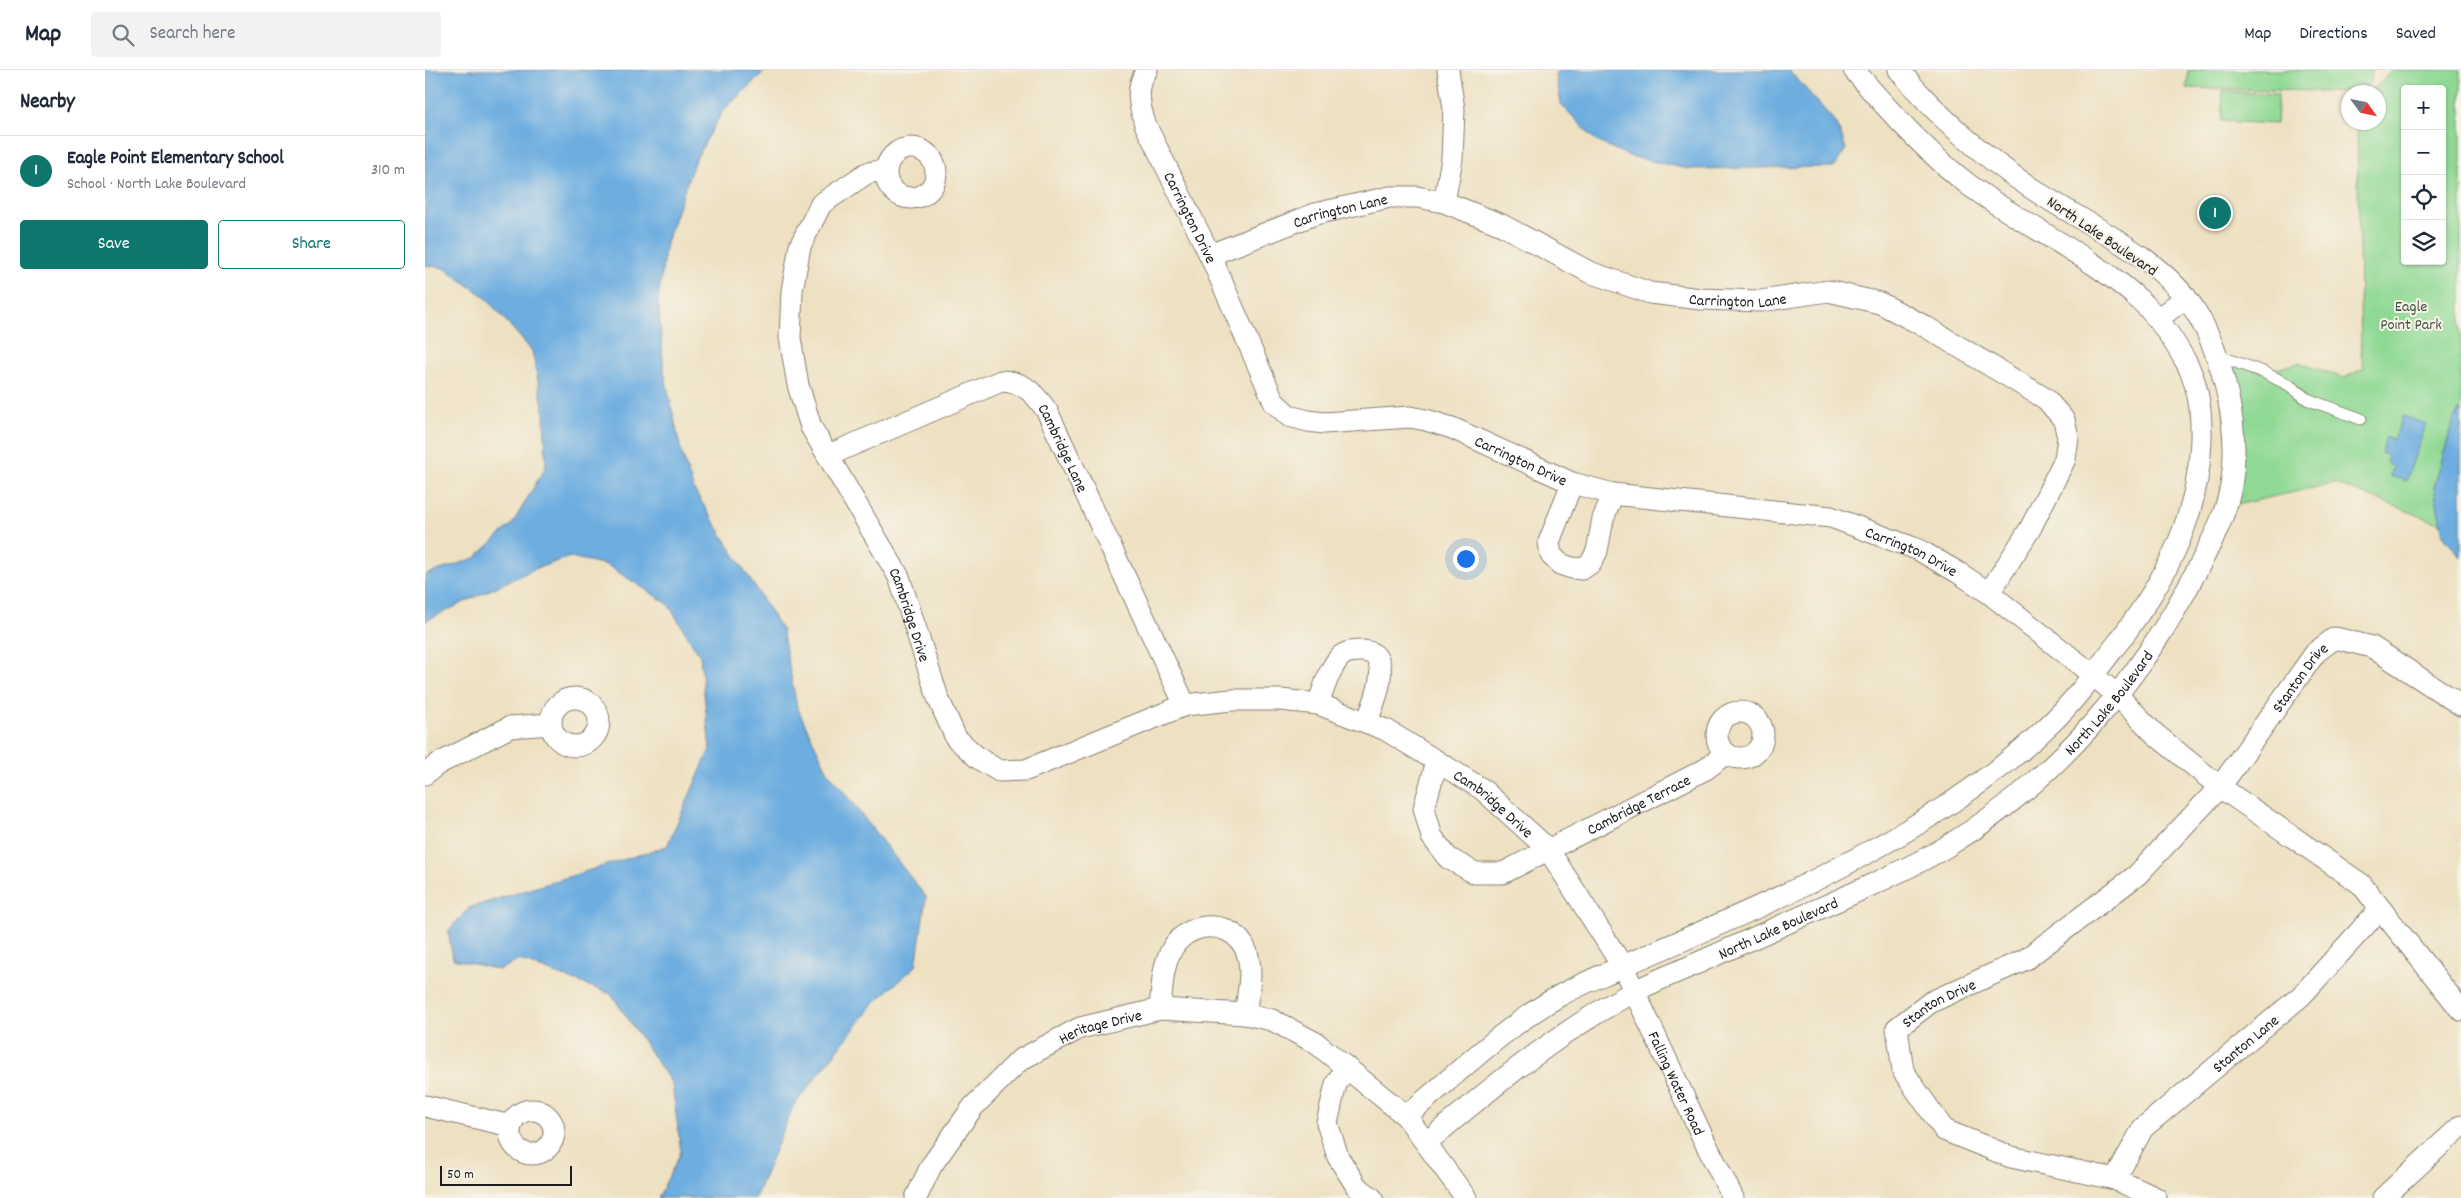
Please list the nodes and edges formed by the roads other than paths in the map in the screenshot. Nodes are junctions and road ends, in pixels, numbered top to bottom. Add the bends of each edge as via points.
1 (1147, 70) edge
2 (1447, 70) edge
3 (1854, 70) edge
4 (1899, 70) edge
5 (886, 170) dead end
6 (2019, 179) junction
7 (1445, 202) junction
8 (2000, 207) junction
9 (1210, 254) junction
10 (2186, 298) junction
11 (2158, 319) junction
12 (2216, 355) junction
13 (2361, 419) dead end
14 (829, 455) junction
15 (1572, 483) junction
16 (1613, 494) junction
17 (1989, 593) junction
18 (2093, 675) junction
19 (2118, 696) junction
20 (1318, 704) junction
21 (1185, 705) junction
22 (2461, 705) edge
23 (1367, 721) junction
24 (551, 724) dead end
25 (1726, 753) dead end
26 (1437, 761) junction
27 (425, 774) edge
28 (2220, 788) junction
29 (1548, 849) junction
30 (2380, 908) junction
31 (1623, 966) junction
32 (1634, 991) junction
33 (1160, 1009) junction
34 (2461, 1010) edge
35 (1245, 1014) junction
36 (1346, 1067) junction
37 (425, 1106) edge
38 (1407, 1116) junction
39 (511, 1126) dead end
40 (2461, 1126) edge
41 (1427, 1142) junction
42 (2115, 1179) junction
43 (916, 1198) edge
44 (1372, 1198) edge
45 (1466, 1198) edge
46 (1733, 1198) edge
47 (2156, 1198) edge
48 (2383, 1198) edge

1 - 9 street, Carrington Drive via 1140,80 1139,101 1145,124
2 - 7 street via 1454,109 1452,158
3 - 8 street, North Lake Boulevard via 1887,110 1964,181
4 - 6 street, North Lake Boulevard via 1927,102 1987,156
5 - 14 street, Cambridge Drive via 867,173 821,204 800,246 792,291 790,338 798,385 811,427
6 - 8 street
6 - 10 street, North Lake Boulevard via 2146,260
7 - 9 street, Carrington Lane via 1417,196 1390,197 1315,214
7 - 17 street, Carrington Lane via 1502,225 1589,272 1650,293 1761,301 1828,291 1880,303 2046,399 2064,420 2068,438 2065,459 2030,529
8 - 11 street, North Lake Boulevard via 2125,287
9 - 15 street, Carrington Drive via 1274,402 1289,416 1324,423 1410,417 1426,420 1452,428
10 - 11 street
10 - 12 street, North Lake Boulevard via 2197,313
11 - 18 street, North Lake Boulevard via 2184,358 2195,384 2200,441 2197,478 2190,511 2164,574 2147,603
12 - 13 lane via 2263,372 2289,385 2307,399
12 - 19 street, North Lake Boulevard via 2229,405 2235,451 2227,507 2173,618
14 - 21 street, Cambridge Drive via 899,577 938,698 956,738 978,758 999,771 1026,770
14 - 21 street, Cambridge Lane via 1001,382 1016,382 1035,394 1047,412
15 - 16 street, Carrington Drive
15 - 16 street via 1549,542 1551,555 1560,564 1572,568 1582,568 1591,563
16 - 17 street, Carrington Drive via 1831,517 1919,550
17 - 18 street, Carrington Drive
18 - 19 street
18 - 31 street, North Lake Boulevard via 2049,726 1945,808 1803,885
19 - 28 street via 2155,734
19 - 32 street, North Lake Boulevard via 2067,753 2007,804 1947,846 1892,875
20 - 21 street, Cambridge Drive via 1231,700
20 - 23 street, Cambridge Drive
20 - 23 street via 1340,656 1364,650 1374,656 1381,667 1381,682
22 - 28 street, Stanton Drive via 2372,647 2335,638 2315,652
23 - 26 street, Cambridge Drive
24 - 27 street via 510,727
25 - 29 street, Cambridge Terrace via 1706,769
26 - 29 street, Cambridge Drive via 1482,789
26 - 29 street, Cambridge Drive via 1423,808 1432,837 1448,858 1475,872 1503,874
28 - 30 street via 2361,884
28 - 42 street, Stanton Drive via 2137,875 2026,959 1931,1002 1897,1028 1903,1071 1944,1130 2011,1157
29 - 31 street, Cambridge Drive
30 - 34 street
30 - 42 street, Stanton Lane via 2301,996 2143,1128
31 - 32 street, Falling Water Road
31 - 38 street, North Lake Boulevard via 1559,995 1501,1036
32 - 41 street, North Lake Boulevard via 1570,1030 1507,1075
32 - 46 street, Falling Water Road
33 - 35 street, Heritage Drive
33 - 35 street via 1169,954 1177,940 1187,931 1213,927 1236,937 1244,946 1250,974
33 - 43 street, Heritage Drive via 1080,1028 1019,1060 973,1107 931,1166
35 - 36 street, Heritage Drive via 1272,1020 1299,1034
36 - 38 street, Heritage Drive
36 - 44 street via 1330,1100 1327,1123 1338,1157 1357,1187
37 - 39 street
38 - 41 street, Heritage Drive
40 - 48 street
41 - 45 street, Heritage Drive
42 - 47 street, Stanton Drive

